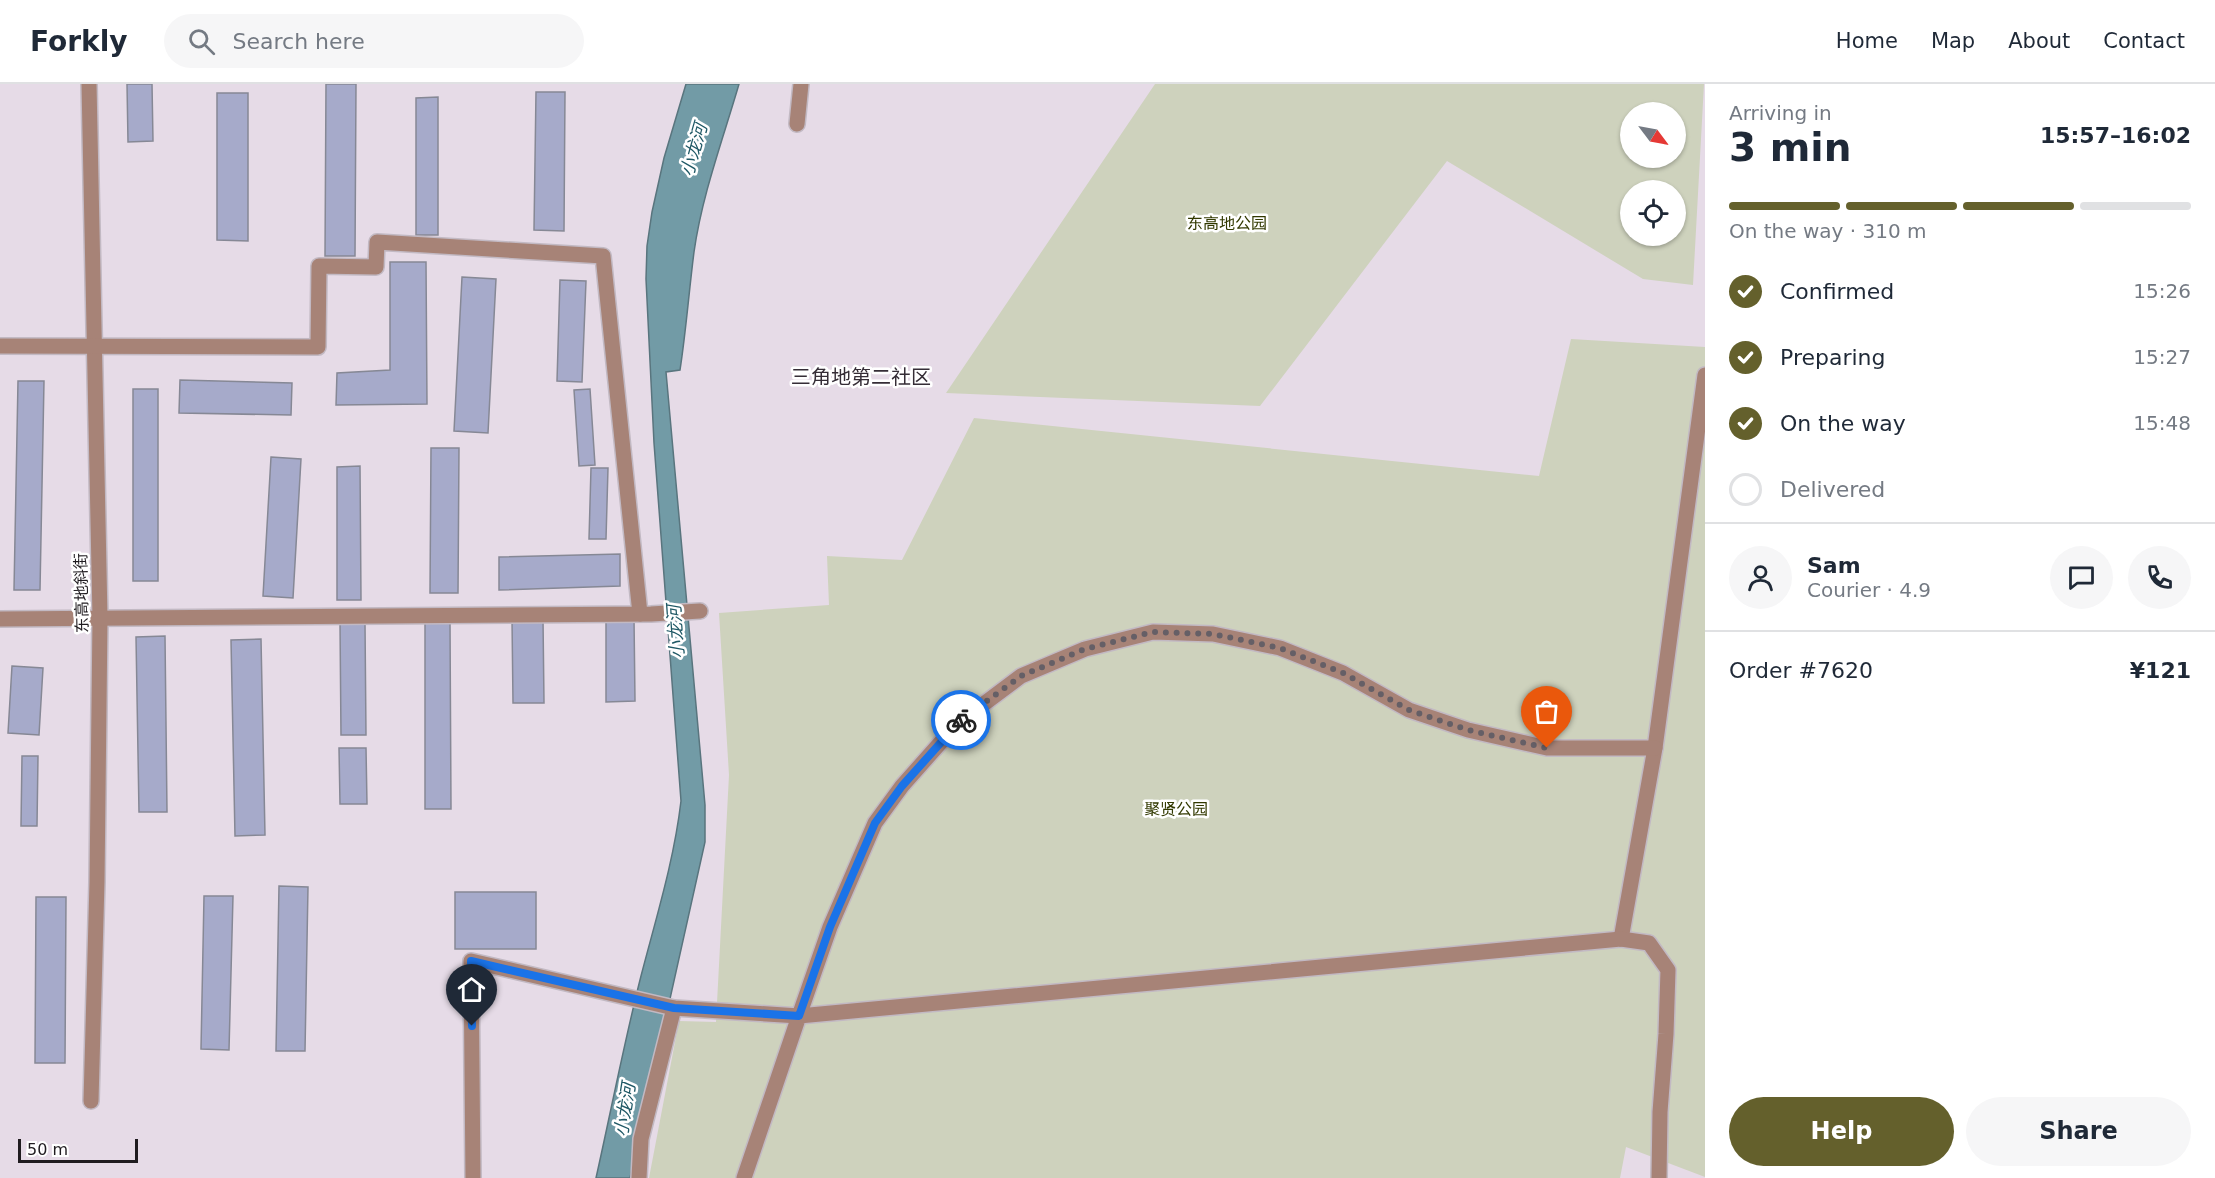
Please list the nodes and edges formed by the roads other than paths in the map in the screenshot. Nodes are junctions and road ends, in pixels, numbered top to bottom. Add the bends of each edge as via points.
1 (89, 84) edge
2 (801, 84) edge
3 (797, 124) dead end
4 (0, 346) edge
5 (93, 346) junction
6 (1705, 375) edge
7 (700, 611) dead end
8 (646, 614) junction
9 (100, 618) junction
10 (0, 619) edge
11 (1655, 748) junction
12 (1622, 939) junction
13 (674, 1008) junction
14 (799, 1016) junction
15 (91, 1101) dead end
16 (473, 1178) edge
17 (639, 1178) edge
18 (744, 1178) edge
19 (1659, 1178) edge

1 - 5 street, 东高地斜街
2 - 3 street
4 - 5 street
5 - 8 street via 318,347 319,266 376,267 377,242 603,256
5 - 9 street, 东高地斜街
6 - 11 street
7 - 8 street
8 - 9 street
9 - 10 street
9 - 15 street, 东高地斜街
11 - 12 street
11 - 14 street via 1547,748 1468,730 1409,710 1343,673 1280,648 1213,634 1153,632 1085,649 1021,676 957,724 902,786 875,823 830,927
12 - 14 street
12 - 19 street via 1649,943 1668,970
13 - 14 street
13 - 16 street via 471,961
13 - 17 street via 642,1139
14 - 18 street

